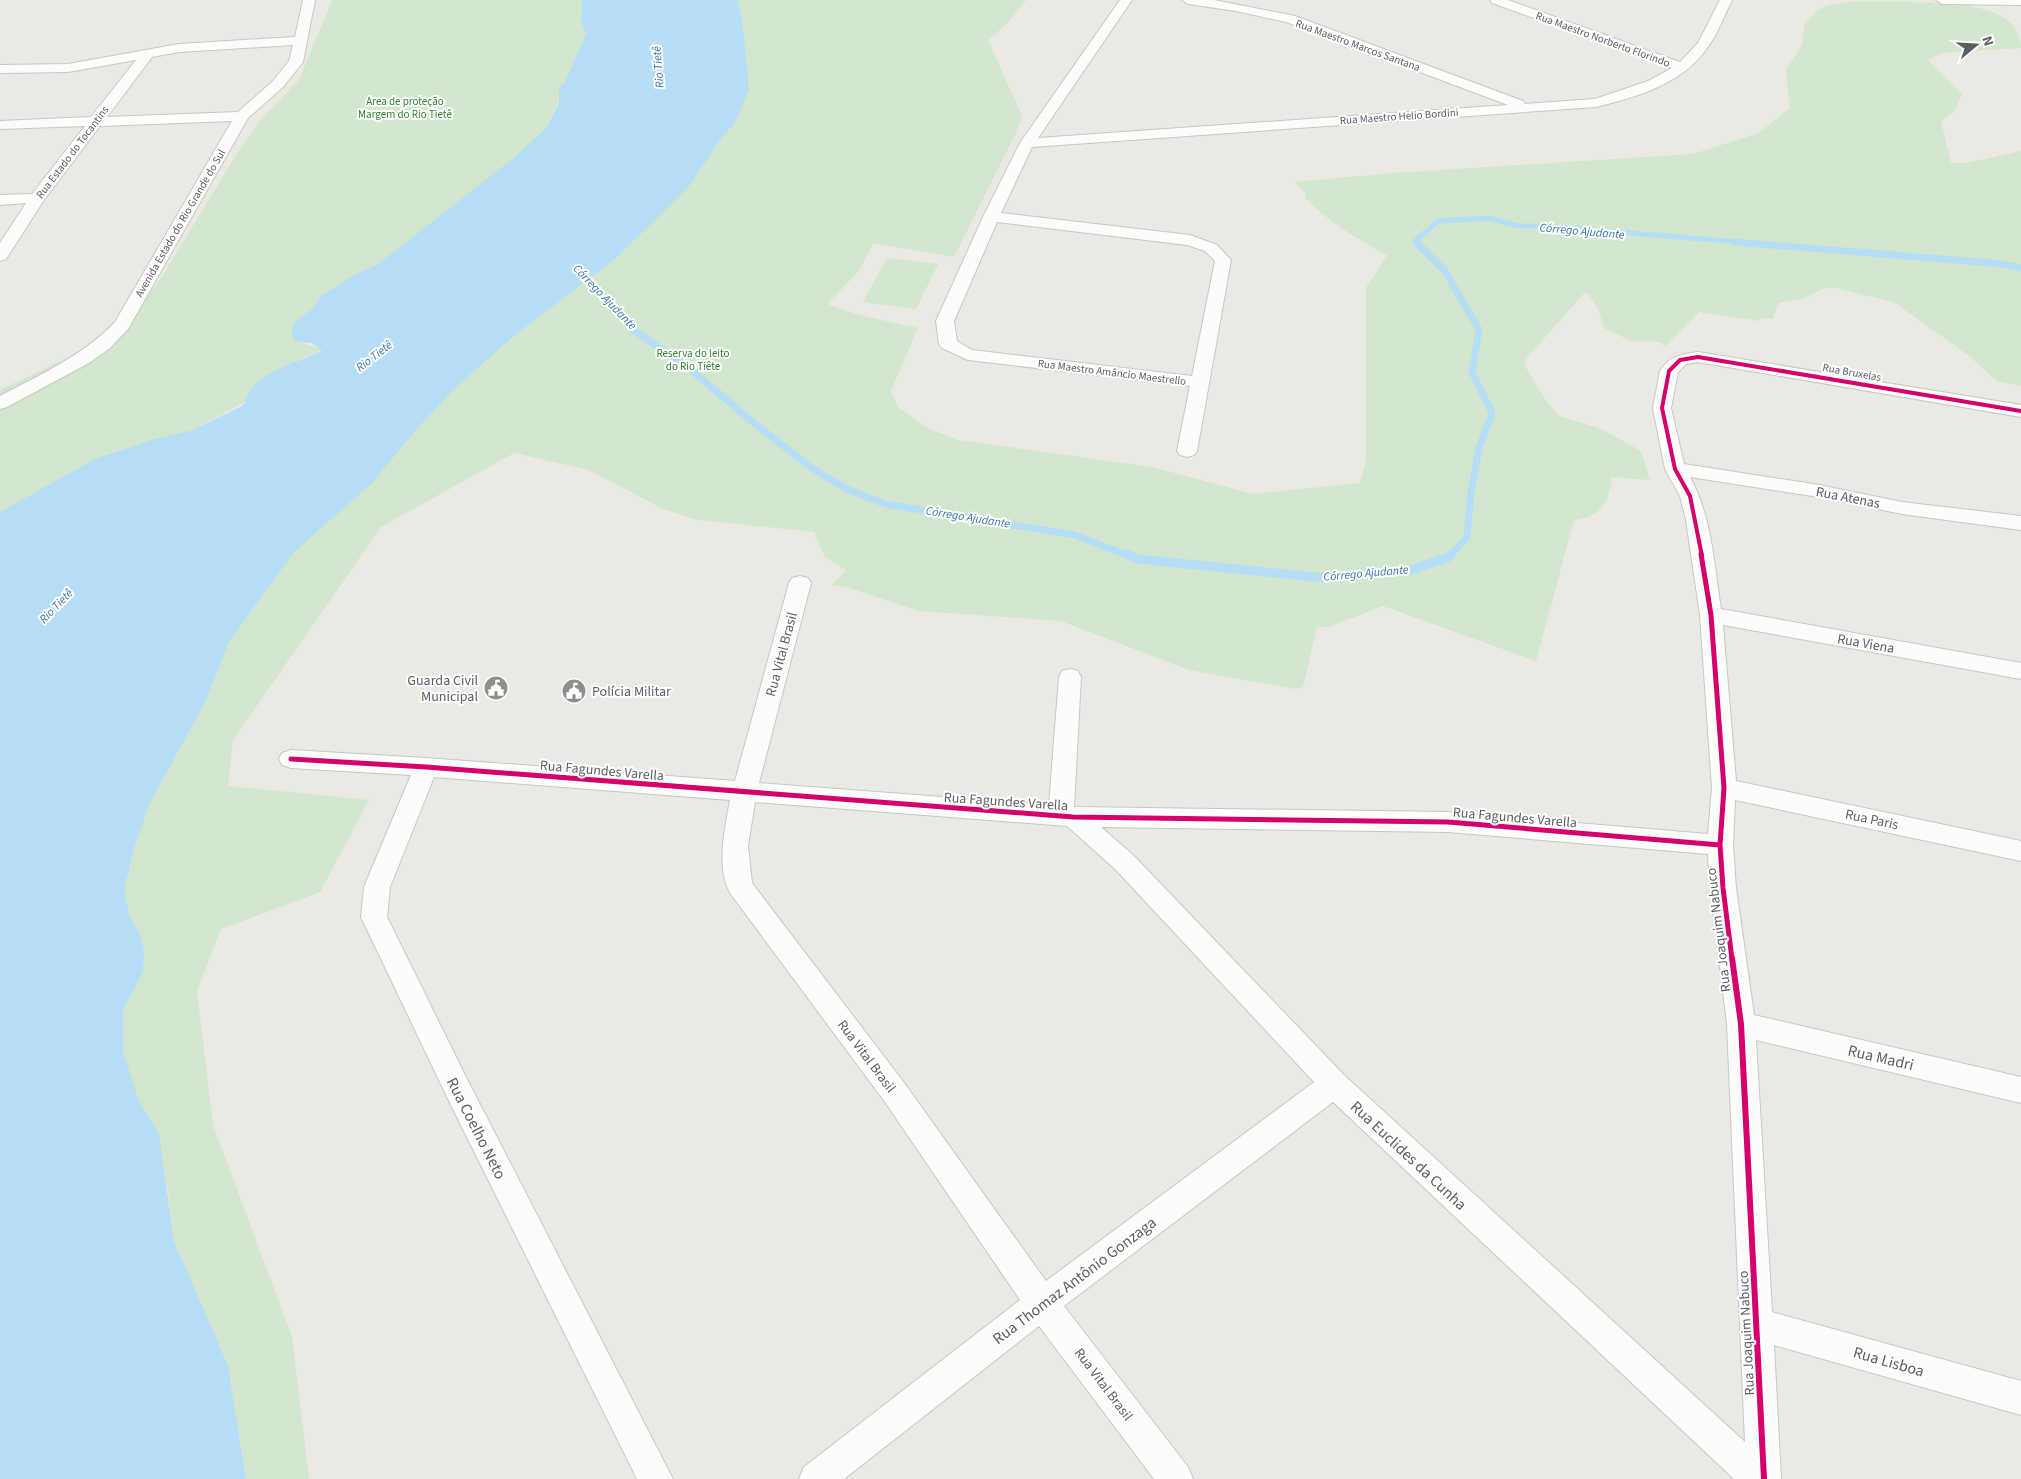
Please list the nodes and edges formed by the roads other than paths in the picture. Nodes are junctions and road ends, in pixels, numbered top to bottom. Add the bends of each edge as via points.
1 (309, 0) edge
2 (1126, 0) edge
3 (1188, 0) edge
4 (1496, 0) edge
5 (1726, 0) edge
6 (1942, 0) edge
7 (2021, 1) edge
8 (301, 41) junction
9 (149, 52) junction
10 (1682, 67) junction
11 (0, 70) edge
12 (1524, 107) junction
13 (242, 116) junction
14 (95, 121) junction
15 (0, 125) edge
16 (1027, 143) junction
17 (38, 198) junction
18 (0, 200) edge
19 (991, 218) junction
20 (0, 256) edge
21 (1680, 360) joint
22 (1200, 382) junction
23 (0, 403) edge
24 (2021, 411) edge
25 (1187, 451) dead end
26 (1675, 469) junction
27 (2021, 523) edge
28 (800, 583) dead end
29 (1711, 615) junction
30 (2021, 671) edge
31 (1070, 677) dead end
32 (291, 759) dead end
33 (426, 767) junction
34 (1724, 788) junction
35 (744, 792) junction
36 (1067, 817) junction
37 (1720, 845) junction
38 (2021, 851) edge
39 (1741, 1024) junction
40 (1334, 1084) junction
41 (2021, 1090) edge
42 (1042, 1303) junction
43 (1757, 1324) junction
44 (2021, 1398) edge
45 (656, 1479) edge
46 (816, 1479) edge
47 (1176, 1479) edge
48 (1759, 1479) edge
49 (1764, 1479) edge

1 - 8 street, Avenida Estado do Rio Grande do Sul
2 - 16 street, Rua Maestro Amâncio Maestrello
3 - 12 street, Rua Maestro Marcos Santana via 1290,19
4 - 10 street, Rua Maestro Norberto Florindo
5 - 10 street, Rua Maestro Helio Bordini via 1701,48
6 - 7 street
8 - 9 street
8 - 13 street, Avenida Estado do Rio Grande do Sul via 296,62 278,84
9 - 11 street via 68,68
9 - 14 street, Rua Estado do Tocantins
10 - 12 street, Rua Maestro Helio Bordini via 1668,77 1637,90 1596,103
12 - 16 street, Rua Maestro Helio Bordini
13 - 14 street
13 - 23 street, Avenida Estado do Rio Grande do Sul via 122,325 83,359
14 - 15 street
14 - 17 street, Rua Estado do Tocantins
16 - 19 street, Rua Maestro Amâncio Maestrello
17 - 18 street
17 - 20 street, Rua Estado do Tocantins
19 - 22 street, Rua Maestro Amâncio Maestrello via 1190,240 1212,248 1224,260
19 - 22 street, Rua Maestro Amâncio Maestrello via 945,321 948,344 968,355
21 - 24 street, Rua Bruxelas via 1698,357
21 - 26 street, Rua Joaquim Nabuco via 1669,371 1662,408
22 - 25 street
26 - 27 street, Rua Atenas via 1902,508
26 - 29 street, Rua Joaquim Nabuco via 1690,496 1696,520
28 - 35 street, Rua Vital Brasil
29 - 30 street, Rua Viena
29 - 34 street, Rua Joaquim Nabuco
31 - 36 street
32 - 33 street, Rua Fagundes Varella
33 - 35 street, Rua Fagundes Varella
33 - 45 street, Rua Coelho Neto via 377,887 374,917 457,1088
34 - 37 street, Rua Joaquim Nabuco
34 - 38 street, Rua Paris
35 - 36 street, Rua Fagundes Varella
35 - 42 street, Rua Vital Brasil via 735,846 739,886 895,1093
36 - 37 street, Rua Fagundes Varella via 1448,822
36 - 40 street, Rua Euclides da Cunha via 1124,862
37 - 39 street, Rua Joaquim Nabuco
39 - 41 street, Rua Madri
39 - 43 street, Rua Joaquim Nabuco
40 - 42 street, Rua Thomaz Antônio Gonzaga
40 - 48 street, Rua Euclides da Cunha
42 - 46 street, Rua Thomaz Antônio Gonzaga
42 - 47 street, Rua Vital Brasil
43 - 44 street, Rua Lisboa
43 - 49 street, Rua Joaquim Nabuco

